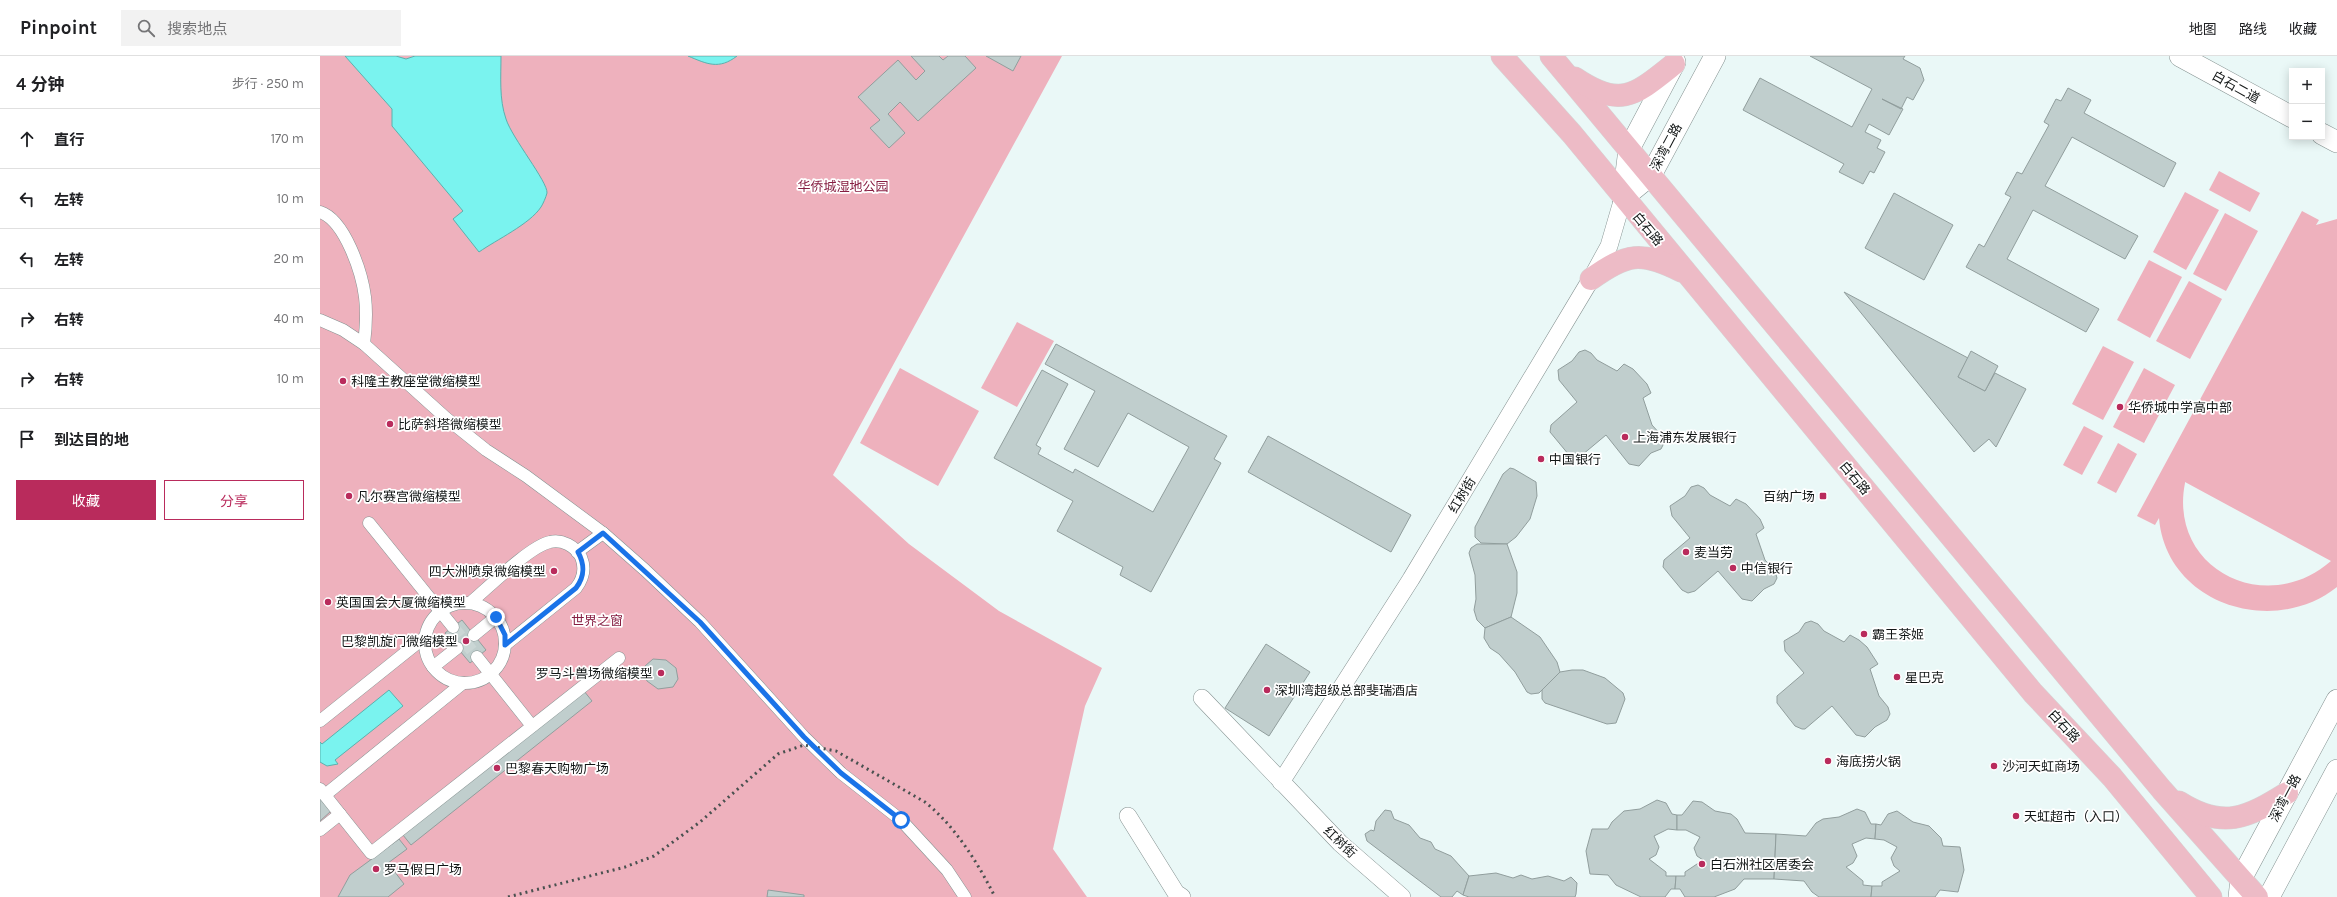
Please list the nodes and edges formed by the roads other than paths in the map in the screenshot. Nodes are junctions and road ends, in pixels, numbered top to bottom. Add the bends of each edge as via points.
1 (1502, 56) edge
2 (1715, 56) edge
3 (2180, 56) edge
4 (1676, 60) edge
5 (1556, 62) edge
6 (2289, 116) edge
7 (2325, 136) edge
8 (2337, 142) edge
9 (1629, 149) junction
10 (1651, 176) junction
11 (1622, 198) junction
12 (320, 212) edge
13 (1685, 273) junction
14 (1591, 279) junction
15 (320, 320) edge
16 (364, 344) junction
17 (369, 523) dead end
18 (603, 533) junction
19 (578, 552) junction
20 (470, 602) junction
21 (440, 611) junction
22 (496, 617) junction
23 (453, 627) tunnel mouth
24 (474, 635) dead end
25 (425, 637) junction
26 (505, 645) junction
27 (457, 648) dead end
28 (477, 657) tunnel mouth
29 (619, 658) dead end
30 (433, 667) junction
31 (491, 674) junction
32 (463, 683) junction
33 (1202, 698) dead end
34 (2337, 700) edge
35 (320, 721) edge
36 (532, 726) junction
37 (2337, 770) edge
38 (1281, 782) junction
39 (2162, 790) junction
40 (322, 792) edge
41 (2288, 793) junction
42 (340, 814) junction
43 (1128, 816) dead end
44 (320, 830) edge
45 (2240, 888) edge
46 (965, 897) edge
47 (1182, 897) edge
48 (1402, 897) edge
49 (2211, 897) edge
50 (2257, 897) edge
51 (2269, 897) edge

1 - 11 main road, 白石路 via 1572,134
2 - 10 street, 深湾二路
3 - 6 street, 白石二道
4 - 5 main road via 1646,87 1622,97 1597,90
4 - 9 street
5 - 9 main road
7 - 8 street
9 - 10 main road
9 - 11 street
10 - 11 street, 深湾二路
10 - 39 main road
11 - 13 main road, 白石路
11 - 14 street, 红树街 via 1609,246
12 - 16 street via 332,219 341,230 362,281 366,312
13 - 14 main road via 1652,259 1636,257 1610,265
13 - 49 main road, 白石路 via 2033,693 2112,777
14 - 38 street, 红树街 via 1411,579
15 - 16 street via 343,330
16 - 18 street via 446,418 486,450
17 - 21 street
18 - 19 street
18 - 46 street via 700,622 804,737 841,773 901,820 947,870
19 - 20 street via 558,541 543,544
19 - 26 street via 583,567 576,588
20 - 21 street via 450,605
20 - 22 street via 480,605
21 - 23 street
21 - 25 street via 433,618
22 - 24 street
22 - 26 street via 505,635
25 - 30 street via 425,648
25 - 35 street
26 - 31 street via 498,666
27 - 30 street
28 - 31 street
29 - 36 street
30 - 32 street via 442,676
31 - 32 street via 482,679
31 - 36 street
32 - 40 street
33 - 38 street, 红树街
34 - 41 street, 深湾一路
36 - 42 street via 371,853
37 - 51 street
38 - 48 street, 红树街 via 1340,843
39 - 41 main road via 2192,811 2222,818 2245,816
39 - 45 main road
40 - 42 street
41 - 45 street, 深湾一路
42 - 44 street
43 - 47 street via 1176,893
45 - 50 main road

